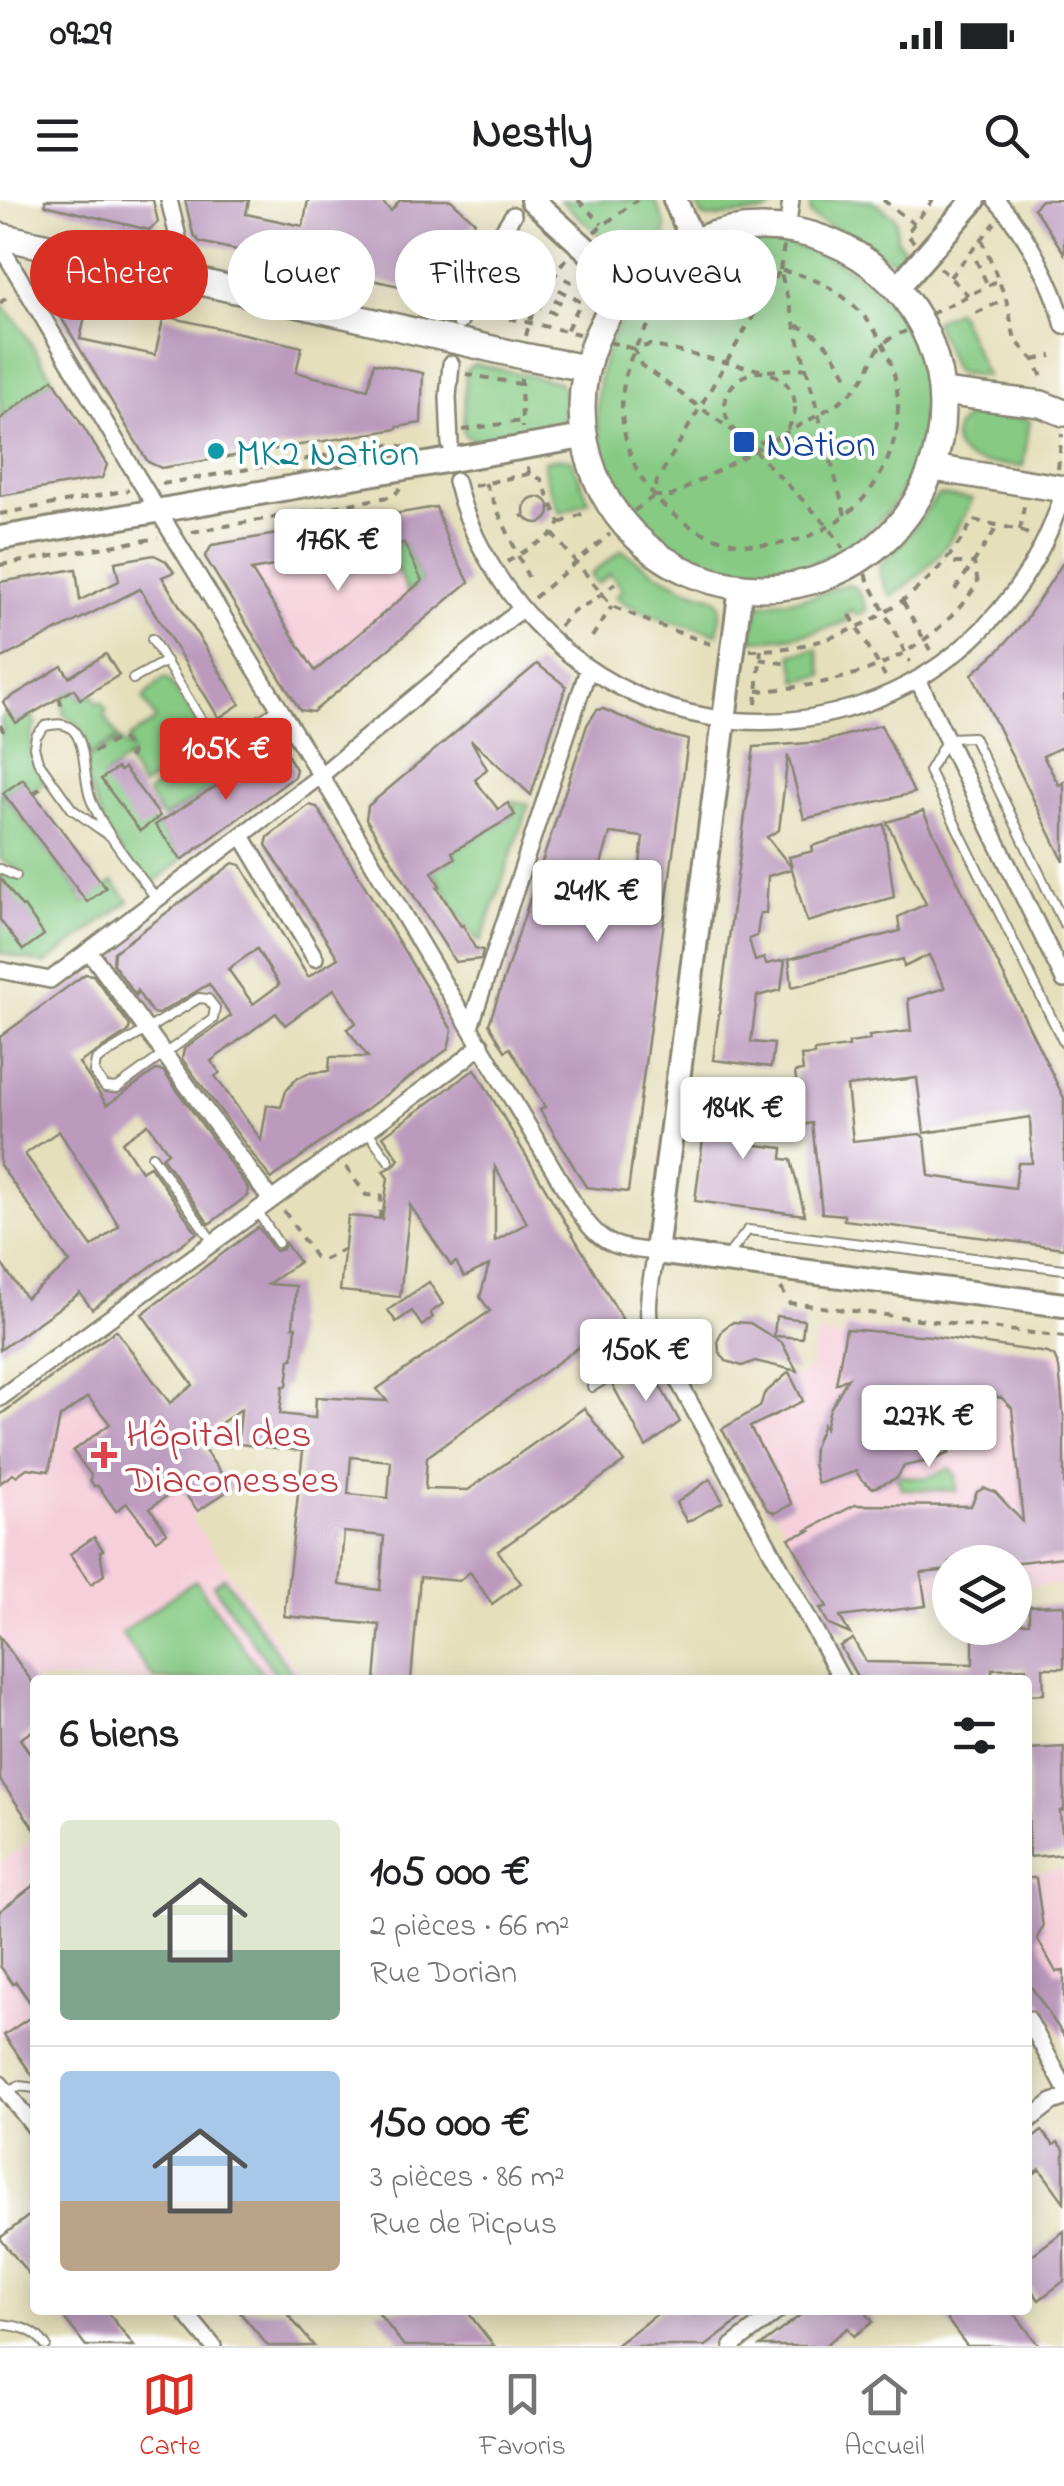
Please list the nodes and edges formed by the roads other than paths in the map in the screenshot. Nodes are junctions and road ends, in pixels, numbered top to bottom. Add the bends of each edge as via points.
1 (169, 200) edge
2 (675, 200) edge
3 (974, 200) edge
4 (996, 200) edge
5 (523, 207) edge
6 (176, 230) edge
7 (688, 230) edge
8 (736, 230) edge
9 (0, 236) edge
10 (30, 243) edge
11 (0, 245) edge
12 (576, 247) edge
13 (208, 284) edge
14 (897, 288) junction
15 (605, 320) edge
16 (460, 322) dead end
17 (1064, 326) edge
18 (451, 364) dead end
19 (586, 368) junction
20 (942, 392) junction
21 (1064, 413) edge
22 (583, 437) junction
23 (450, 444) dead end
24 (933, 468) junction
25 (456, 481) dead end
26 (1062, 483) edge
27 (159, 511) junction
28 (1057, 531) edge
29 (0, 538) edge
30 (741, 588) junction
31 (528, 603) junction
32 (152, 639) dead end
33 (166, 661) junction
34 (588, 670) junction
35 (133, 679) dead end
36 (918, 680) junction
37 (279, 708) junction
38 (724, 720) junction
39 (948, 738) junction
40 (217, 746) junction
41 (189, 765) dead end
42 (320, 776) junction
43 (108, 835) junction
44 (242, 836) junction
45 (0, 870) edge
46 (16, 876) dead end
47 (157, 900) junction
48 (1064, 924) edge
49 (89, 950) junction
50 (316, 958) dead end
51 (0, 970) edge
52 (1064, 980) edge
53 (470, 1027) junction
54 (147, 1030) junction
55 (1064, 1043) edge
56 (481, 1044) junction
57 (165, 1054) junction
58 (368, 1130) junction
59 (152, 1156) dead end
60 (389, 1162) dead end
61 (277, 1204) junction
62 (257, 1211) junction
63 (213, 1242) junction
64 (278, 1243) dead end
65 (656, 1252) junction
66 (723, 1261) junction
67 (1064, 1269) edge
68 (1064, 1305) edge
69 (658, 1347) junction
70 (592, 1387) dead end
71 (0, 1398) edge
72 (839, 1675) edge
73 (1032, 2026) edge
74 (1064, 2086) edge
75 (30, 2087) edge
76 (4, 2089) edge
77 (1064, 2098) edge
78 (30, 2118) edge
79 (1032, 2118) edge
80 (187, 2315) edge
81 (772, 2315) edge
82 (0, 2324) edge
83 (46, 2346) edge
84 (212, 2346) edge
85 (732, 2346) edge

1 - 6 street
2 - 7 street
3 - 14 street
4 - 17 street via 1033,250
5 - 12 street
5 - 16 street via 488,254
8 - 14 main road via 787,230 847,249
9 - 10 main road
11 - 27 street
13 - 19 main road
14 - 20 main road via 936,356
15 - 19 main road
18 - 23 street
19 - 22 main road
20 - 21 main road
20 - 24 main road
22 - 27 street via 414,456
22 - 30 main road via 604,496 641,542 688,573
24 - 26 main road
24 - 30 main road via 904,520 855,563 802,584
25 - 31 street via 474,534 509,593
26 - 28 street
27 - 29 street
27 - 37 street
28 - 36 street via 1004,608
30 - 38 street
31 - 34 street via 547,636
31 - 42 street
32 - 33 lane
33 - 35 lane
33 - 40 lane
34 - 38 street via 654,703
34 - 53 street
36 - 38 street via 830,714
36 - 39 street
37 - 40 lane
37 - 42 street
38 - 65 street
39 - 48 lane via 973,738
39 - 52 street
39 - 55 lane via 929,771
40 - 41 lane
42 - 44 street
42 - 53 street
43 - 43 lane via 89,796 77,734 45,726 36,736 38,761 72,809
43 - 47 lane
44 - 47 street
44 - 50 street
45 - 46 lane
47 - 49 street
49 - 51 street via 50,980
49 - 54 street
53 - 56 street
54 - 57 street
54 - 57 lane via 199,998 216,1008 213,1019
54 - 57 lane via 96,1060 94,1072 105,1088 117,1088
56 - 58 street
56 - 65 street via 594,1232 618,1246
57 - 61 street
58 - 60 lane
58 - 61 street
59 - 63 lane
61 - 62 street
62 - 63 street
62 - 64 lane
63 - 71 street
65 - 66 street
65 - 69 street via 648,1324
66 - 67 lane via 748,1230
66 - 68 street
69 - 70 lane
69 - 72 street
73 - 74 street
75 - 76 lane
76 - 78 street
77 - 79 street
80 - 84 street
81 - 85 street
82 - 83 lane via 24,2327

